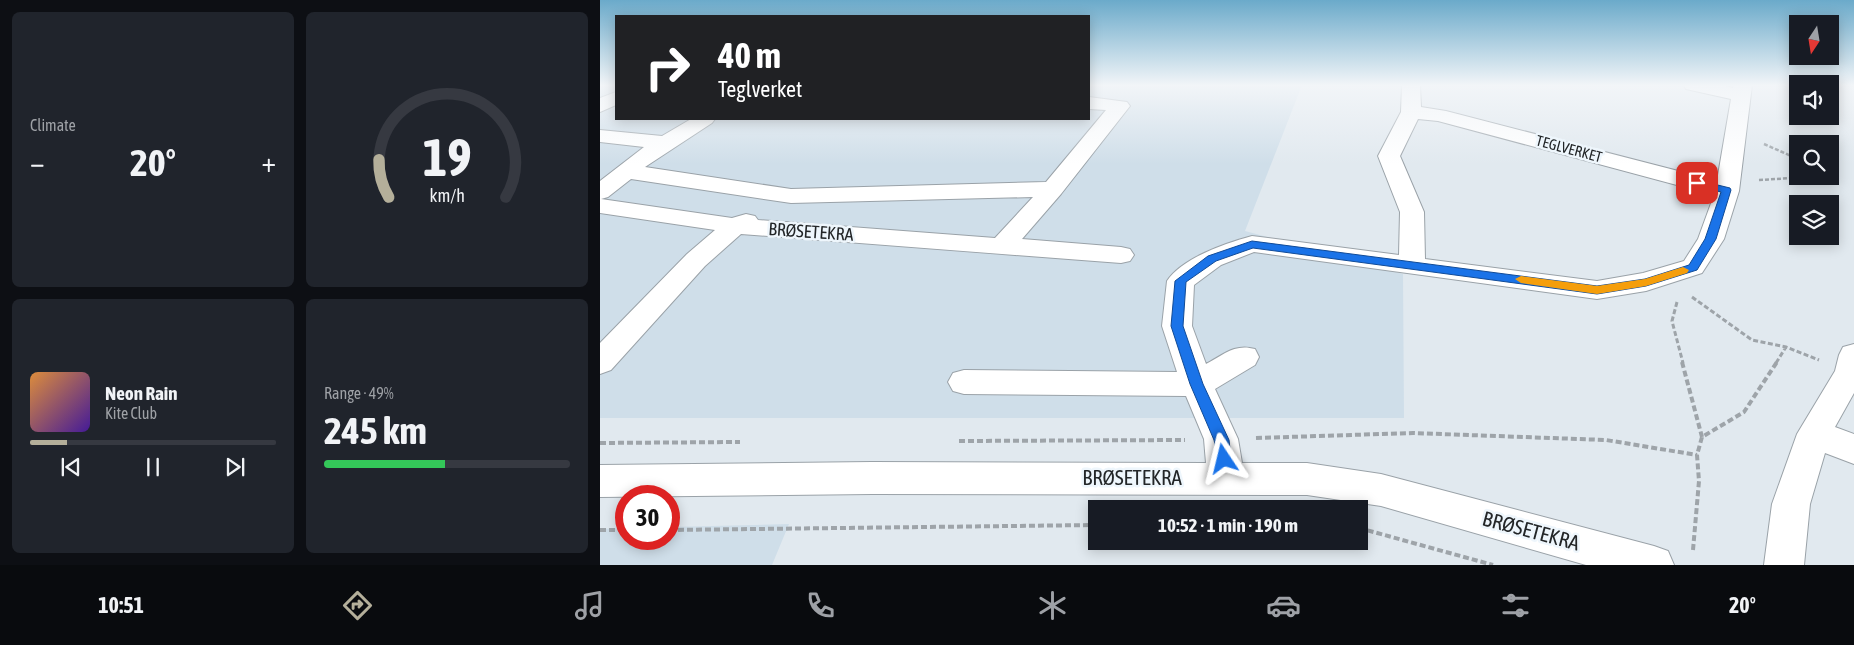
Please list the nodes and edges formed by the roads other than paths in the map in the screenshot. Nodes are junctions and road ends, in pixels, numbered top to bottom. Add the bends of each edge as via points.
1 (1116, 111) edge
2 (1740, 111) edge
3 (1411, 112) joint
4 (703, 120) edge
5 (600, 136) edge
6 (665, 143) junction
7 (626, 171) junction
8 (1728, 186) junction
9 (1053, 189) junction
10 (600, 192) edge
11 (791, 196) junction
12 (600, 206) edge
13 (735, 226) junction
14 (1002, 246) junction
15 (1121, 255) dead end
16 (1412, 265) junction
17 (1854, 355) edge
18 (1244, 357) dead end
19 (600, 362) edge
20 (964, 382) dead end
21 (1197, 384) junction
22 (1814, 434) junction
23 (1854, 449) edge
24 (1226, 478) junction
25 (600, 481) edge
26 (1654, 565) edge
27 (1784, 565) edge

1 - 9 street
2 - 8 street
3 - 8 street, TEGLVERKET via 1438,115
3 - 16 street via 1389,156 1412,212
4 - 6 street
5 - 6 street
6 - 7 street
7 - 10 street
7 - 11 street
8 - 16 street via 1711,239 1693,267 1675,281 1597,290
9 - 11 street
9 - 14 street
11 - 13 street
12 - 13 street, BRØSETEKRA
13 - 14 street, BRØSETEKRA
13 - 19 street via 696,260
14 - 15 street, BRØSETEKRA
16 - 21 street via 1252,244 1212,259 1181,281 1177,326
17 - 22 street via 1850,372
18 - 21 street
20 - 21 street
21 - 24 street via 1222,440
22 - 23 street
22 - 27 street via 1791,504
24 - 25 street, BRØSETEKRA
24 - 26 street, BRØSETEKRA via 1307,478 1381,490

